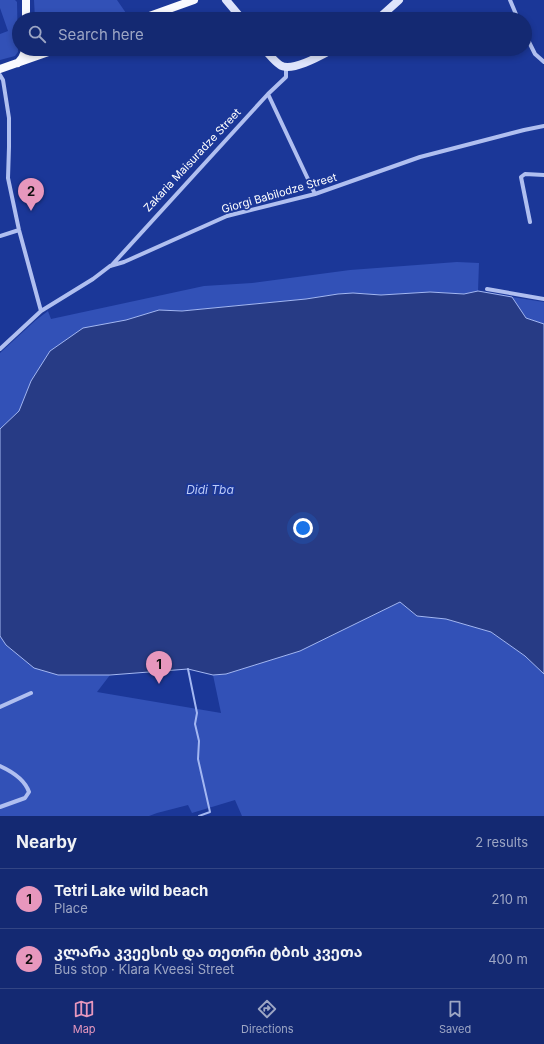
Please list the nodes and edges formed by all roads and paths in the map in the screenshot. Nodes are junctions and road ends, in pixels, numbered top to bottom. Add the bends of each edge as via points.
1 (26, 0) edge
2 (194, 0) edge
3 (226, 0) edge
4 (399, 0) edge
5 (510, 0) edge
6 (26, 12) edge
7 (161, 12) edge
8 (236, 12) edge
9 (386, 12) edge
10 (515, 12) edge
11 (532, 48) edge
12 (23, 56) edge
13 (38, 56) edge
14 (271, 56) edge
15 (320, 56) edge
16 (544, 62) edge
17 (18, 63) junction
18 (286, 67) junction
19 (0, 69) edge
20 (0, 75) edge
21 (268, 94) junction
22 (544, 126) edge
23 (544, 175) edge
24 (315, 194) junction
25 (530, 222) dead end
26 (19, 230) junction
27 (0, 236) edge
28 (110, 266) junction
29 (487, 289) dead end
30 (544, 299) edge
31 (41, 311) junction
32 (0, 349) edge
33 (31, 693) dead end
34 (0, 708) edge
35 (0, 766) edge
36 (0, 807) edge

1 - 6 main road
2 - 7 main road
3 - 8 street
4 - 9 street
5 - 10 street
11 - 16 street
12 - 17 main road
13 - 17 main road
14 - 18 street via 280,66
15 - 18 street via 298,66
17 - 19 main road
18 - 21 street, Zakaria Maisuradze Street via 286,77
20 - 26 street via 3,80 8,118 8,178
21 - 24 street
21 - 28 street, Zakaria Maisuradze Street
22 - 24 street, Giorgi Babilodze Street via 420,157
23 - 25 street via 525,174 521,177
24 - 28 street, Giorgi Babilodze Street via 227,216
26 - 27 street
26 - 31 street
28 - 31 street, Giorgi Babilodze Street
29 - 30 street
31 - 32 street, Giorgi Babilodze Street
33 - 34 street
35 - 36 street via 19,779 29,792 25,798

